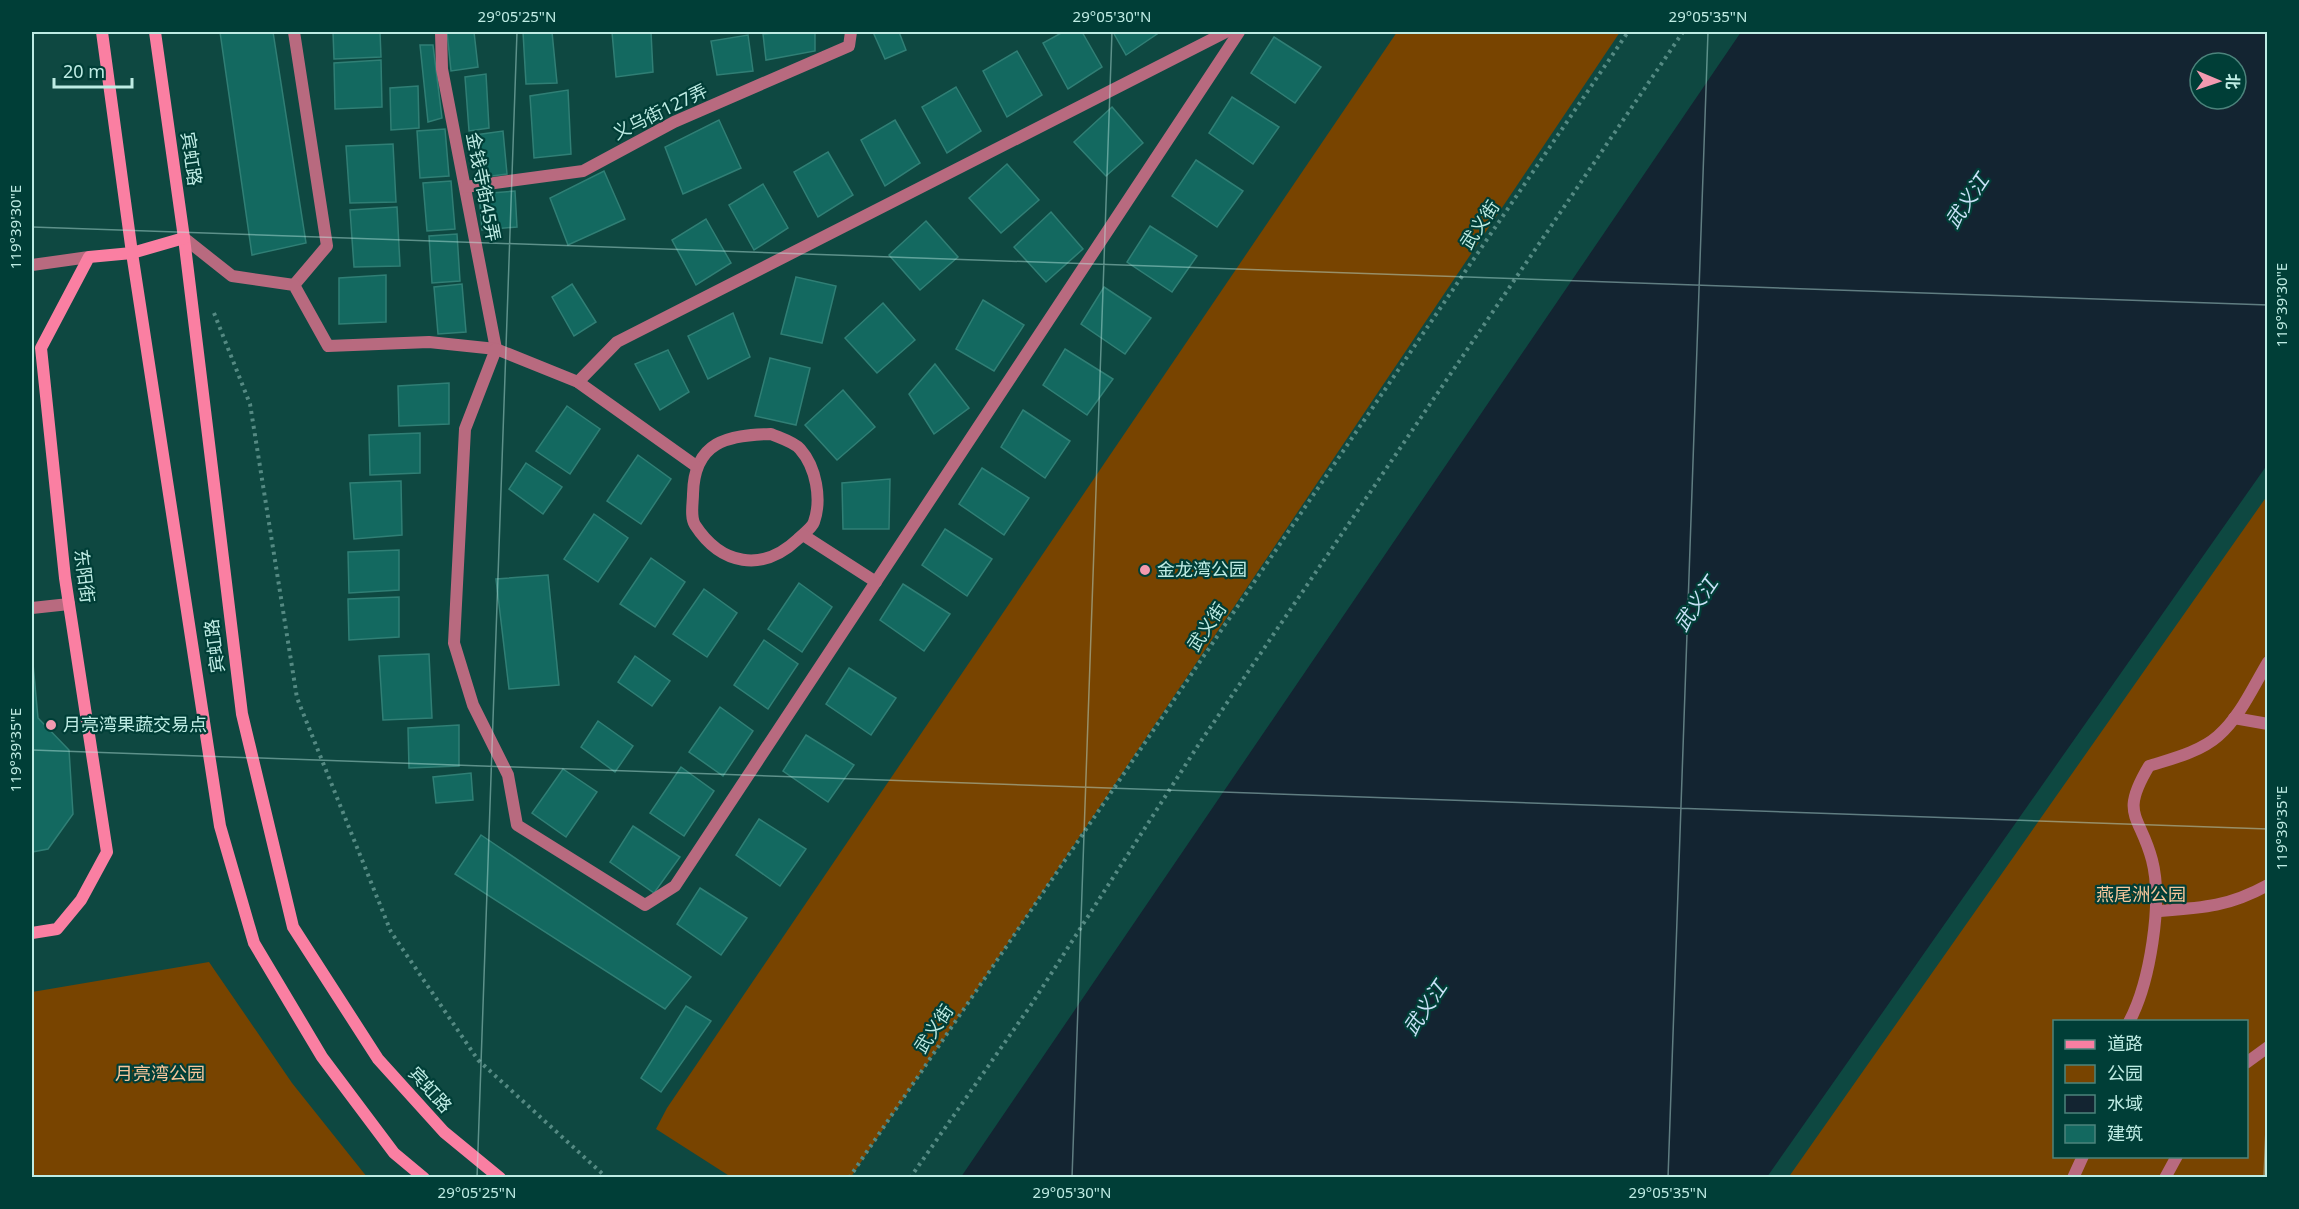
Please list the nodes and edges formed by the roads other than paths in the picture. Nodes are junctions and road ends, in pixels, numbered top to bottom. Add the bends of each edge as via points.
1 (102, 32) edge
2 (155, 32) edge
3 (294, 32) edge
4 (441, 32) edge
5 (851, 32) edge
6 (1226, 32) edge
7 (1239, 32) edge
8 (465, 187) junction
9 (184, 238) junction
10 (132, 253) junction
11 (89, 257) junction
12 (32, 265) edge
13 (294, 285) junction
14 (496, 350) junction
15 (578, 382) junction
16 (696, 466) junction
17 (803, 535) junction
18 (876, 582) junction
19 (69, 604) junction
20 (32, 608) edge
21 (2268, 662) edge
22 (2234, 718) junction
23 (2268, 724) edge
24 (2268, 885) edge
25 (2158, 911) junction
26 (32, 933) edge
27 (2130, 1020) edge
28 (2268, 1047) edge
29 (2248, 1062) edge
30 (2082, 1158) edge
31 (2176, 1158) edge
32 (424, 1178) edge
33 (500, 1178) edge
34 (2073, 1178) edge
35 (2166, 1178) edge

1 - 10 main road, 宾虹路
2 - 9 main road, 宾虹路
3 - 13 street via 327,246
4 - 8 street, 金钱寺街45弄 via 442,69
5 - 8 street, 义乌街127弄 via 849,46 674,122 583,171
6 - 15 street via 617,342
7 - 18 street
8 - 14 street, 金钱寺街45弄
9 - 10 main road
9 - 13 street via 232,276
9 - 33 main road, 宾虹路 via 242,714 293,927 378,1059 444,1132
10 - 11 main road
10 - 32 main road, 宾虹路 via 220,826 254,944 322,1057 394,1153
11 - 12 street
11 - 19 main road, 东阳街 via 41,348
13 - 14 street via 328,346 429,342
14 - 15 street
14 - 18 street via 465,429 454,643 473,705 508,775 516,825 645,905 675,886
15 - 16 street
16 - 17 street via 693,522 708,544 727,556 750,562 789,548
16 - 17 street via 716,443 737,435 771,434 799,447 813,470 818,499 814,524
17 - 18 street
19 - 20 street
19 - 26 main road, 东阳街 via 107,852 81,900 57,929
21 - 22 street
22 - 23 street
22 - 25 street via 2217,737 2182,756 2149,766 2135,789 2134,818 2152,860
24 - 25 street via 2240,900 2206,908
25 - 27 street
28 - 29 street
30 - 34 street
31 - 35 street

